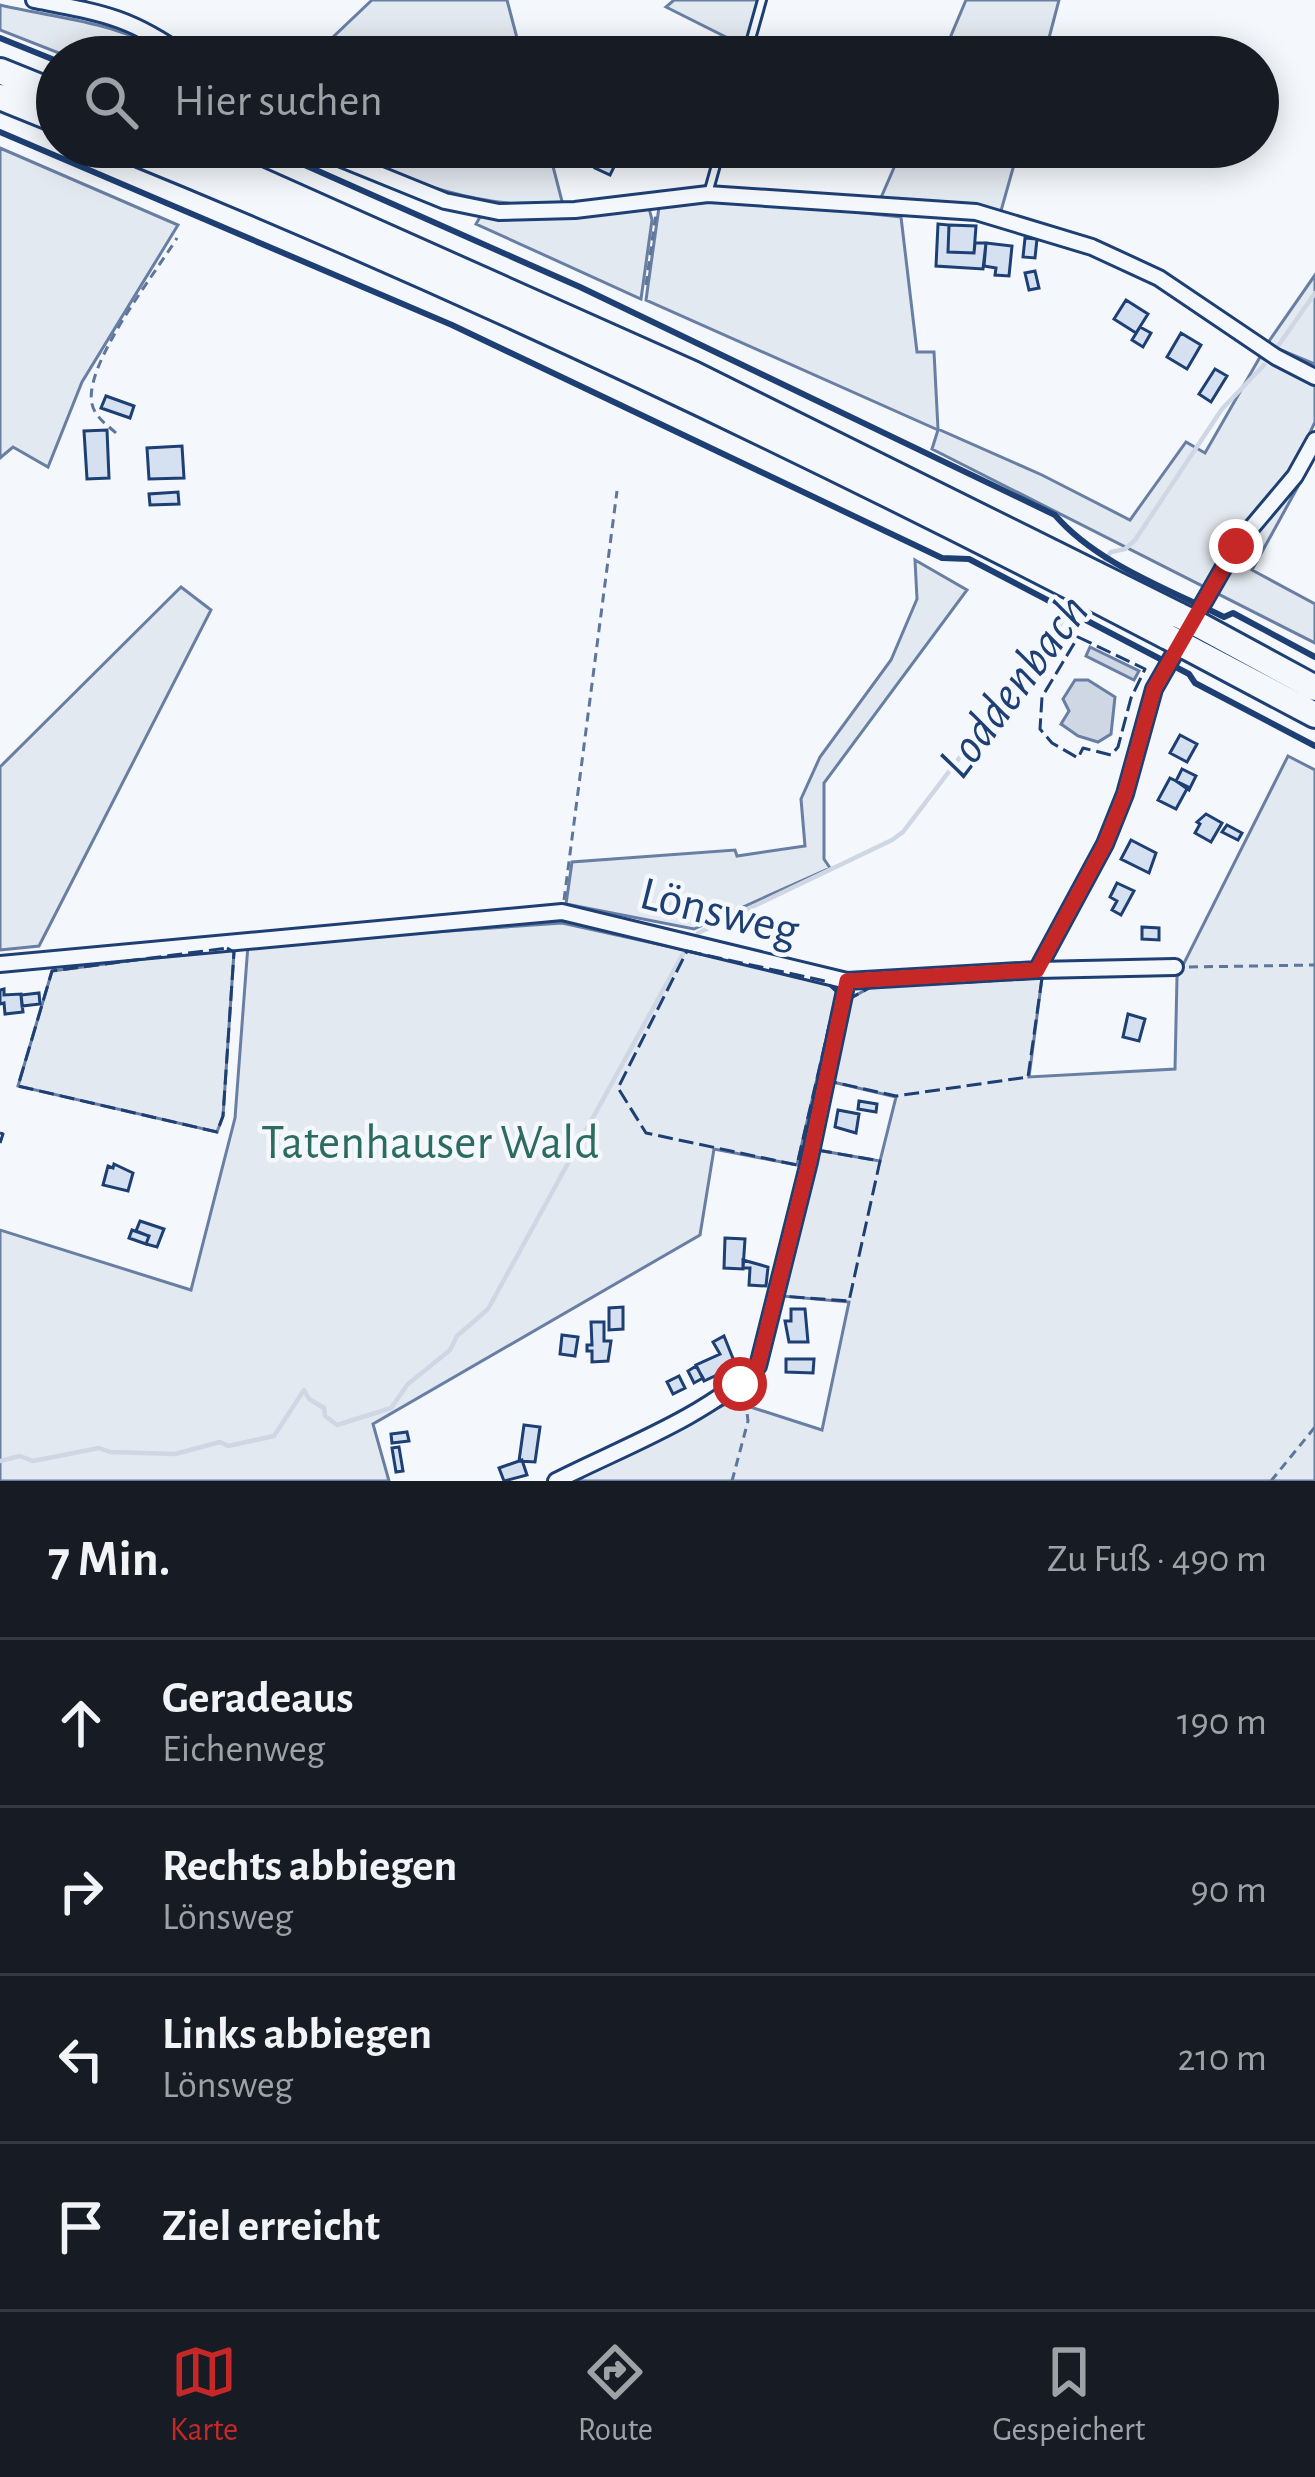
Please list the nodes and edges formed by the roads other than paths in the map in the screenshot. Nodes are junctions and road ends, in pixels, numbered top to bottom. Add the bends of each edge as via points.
1 (34, 0) edge
2 (762, 0) edge
3 (157, 36) edge
4 (752, 36) edge
5 (0, 71) edge
6 (36, 86) edge
7 (0, 97) edge
8 (36, 112) edge
9 (172, 168) edge
10 (232, 168) edge
11 (363, 168) edge
12 (715, 168) edge
13 (707, 194) junction
14 (1315, 376) edge
15 (1315, 440) edge
16 (1070, 572) junction
17 (1183, 631) junction
18 (1315, 688) edge
19 (1315, 715) edge
20 (0, 964) edge
21 (1175, 968) road end
22 (1037, 970) junction
23 (847, 981) junction
24 (556, 1481) edge

1 - 3 street via 119,17
2 - 4 lane
5 - 6 highway
7 - 8 highway
9 - 16 highway
10 - 16 highway via 693,374
11 - 13 street via 499,212
12 - 13 lane
13 - 14 street via 976,212 1159,278
15 - 22 street via 1227,560 1154,689 1105,844
16 - 17 highway
17 - 18 highway
17 - 19 highway
20 - 23 street, Lönsweg via 562,912
21 - 22 street, Lönsweg
22 - 23 street, Lönsweg
23 - 24 street via 758,1366 740,1384

